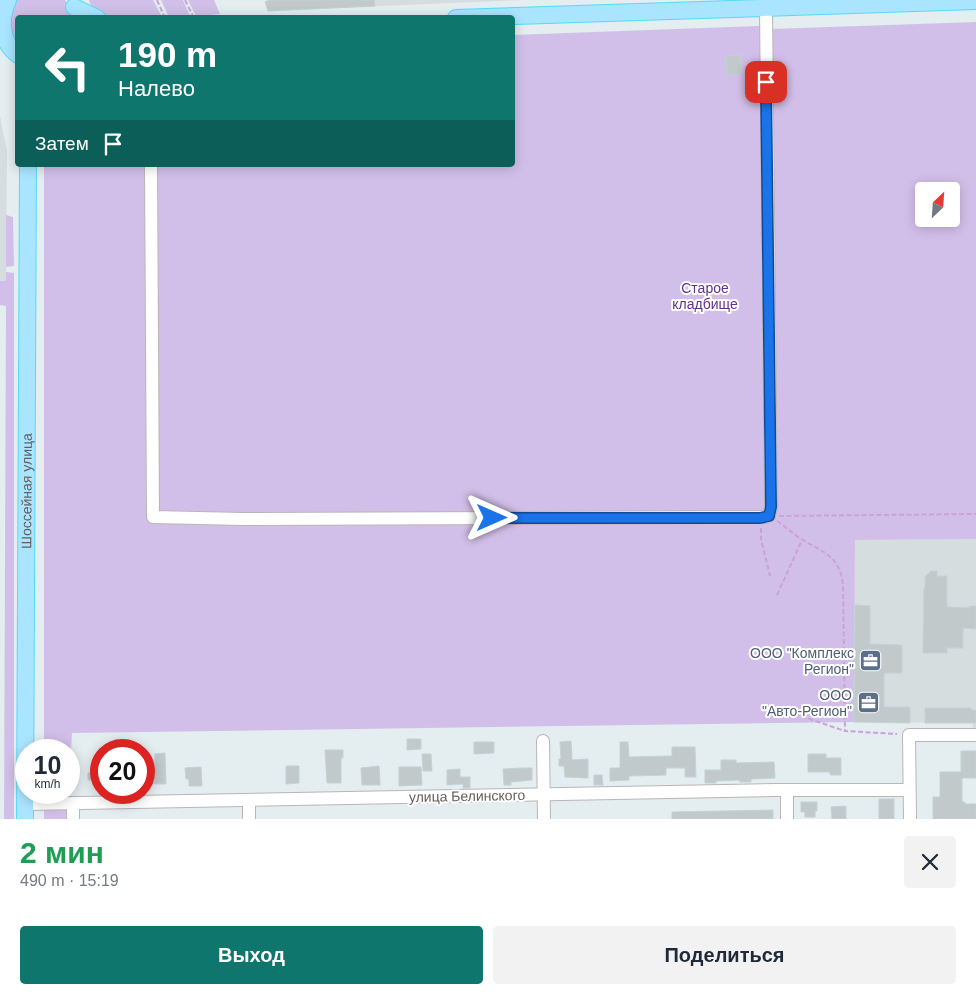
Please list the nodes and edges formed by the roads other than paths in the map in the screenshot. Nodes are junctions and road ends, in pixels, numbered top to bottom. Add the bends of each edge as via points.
1 (976, 1) edge
2 (730, 4) edge
3 (4, 6) edge
4 (75, 6) edge
5 (766, 8) junction
6 (92, 15) edge
7 (515, 15) edge
8 (0, 52) edge
9 (15, 54) edge
10 (15, 56) edge
11 (28, 167) edge
12 (151, 167) edge
13 (976, 735) edge
14 (544, 741) dead end
15 (787, 790) junction
16 (910, 790) junction
17 (544, 794) junction
18 (249, 800) junction
19 (80, 803) edge
20 (68, 804) edge
21 (74, 804) edge
22 (25, 811) edge
23 (74, 819) edge
24 (249, 819) edge
25 (544, 819) edge
26 (787, 819) edge
27 (910, 819) edge

1 - 5 main road
2 - 5 main road
2 - 7 main road
3 - 9 main road via 1,33
4 - 6 main road
5 - 12 street via 771,507 769,516 763,518 153,517
8 - 10 street
11 - 22 main road, Шоссейная улица
13 - 16 street via 909,735
14 - 17 street
15 - 16 street, улица Белинского
15 - 17 street, улица Белинского
15 - 26 street
16 - 27 street
17 - 18 street, улица Белинского
17 - 25 street
18 - 19 street, улица Белинского
18 - 24 street
20 - 22 street, улица Белинского
21 - 23 street

